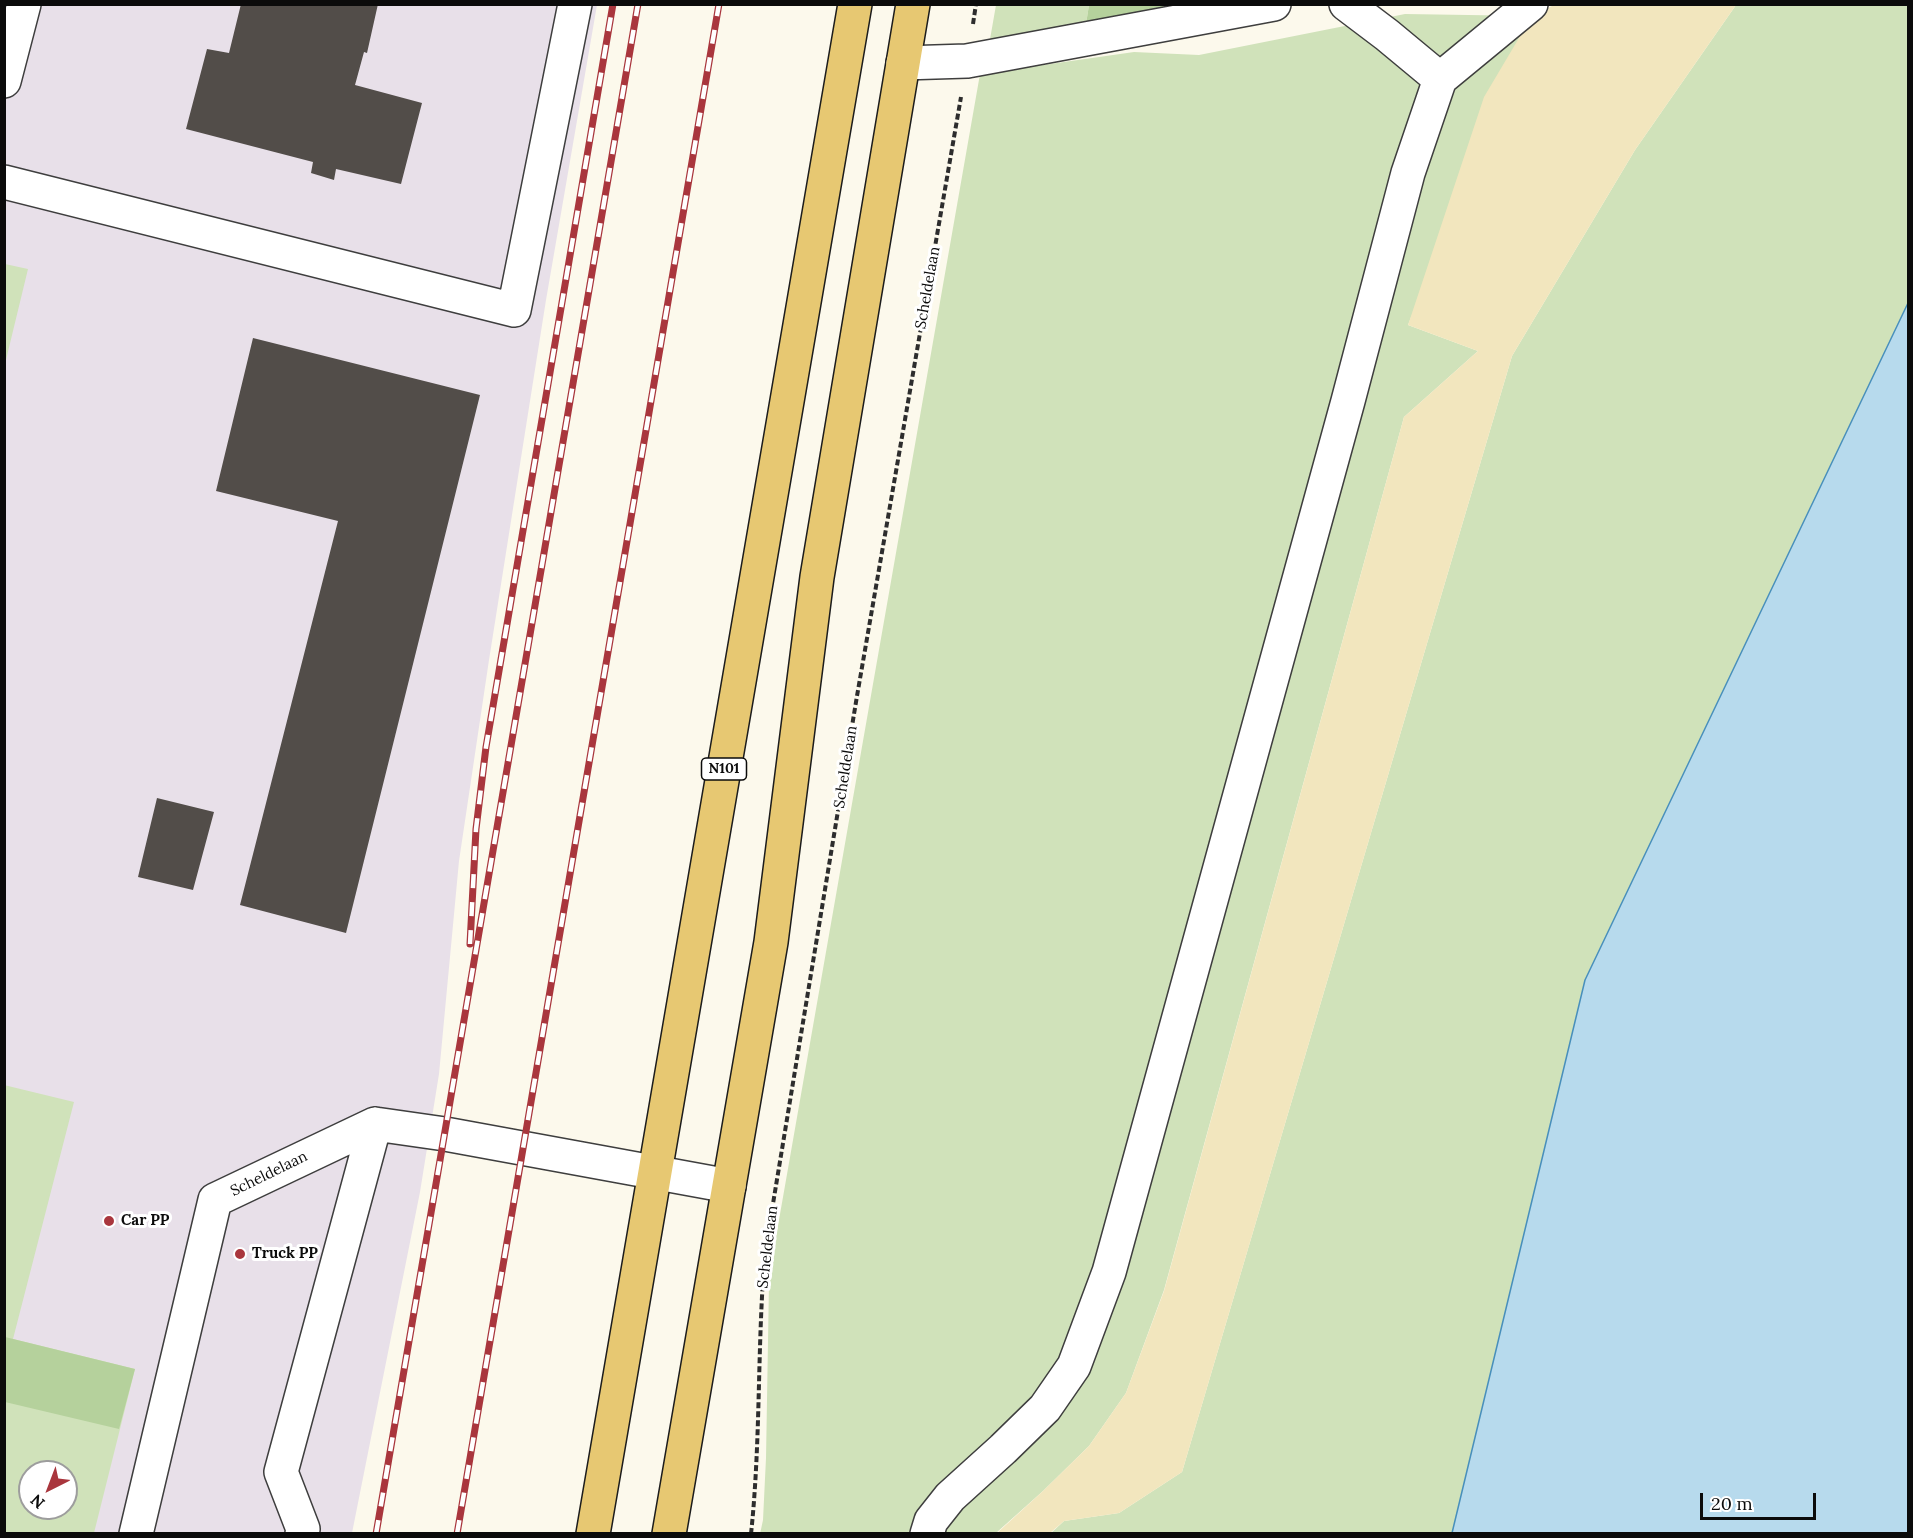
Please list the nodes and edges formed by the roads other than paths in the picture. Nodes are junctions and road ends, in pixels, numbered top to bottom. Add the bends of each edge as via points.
1 (24, 4) edge
2 (575, 4) edge
3 (855, 4) edge
4 (913, 4) edge
5 (1274, 4) edge
6 (1346, 4) edge
7 (1531, 4) edge
8 (903, 63) junction
9 (1440, 79) junction
10 (4, 81) edge
11 (4, 182) edge
12 (375, 1124) junction
13 (655, 1172) junction
14 (729, 1186) junction
15 (136, 1533) edge
16 (302, 1533) edge
17 (593, 1533) edge
18 (669, 1533) edge
19 (927, 1533) edge

1 - 10 lane
2 - 11 lane via 514,310
3 - 13 main road, N101
4 - 8 main road
5 - 8 lane via 967,61
6 - 9 lane
7 - 9 lane
8 - 14 main road via 817,577 771,942
9 - 19 lane via 1408,173 1109,1272 1074,1366 1045,1408 950,1497 931,1521
12 - 13 lane
12 - 15 lane, Scheldelaan via 215,1200
12 - 16 lane via 281,1472
13 - 14 lane
13 - 17 main road, N101
14 - 18 main road

